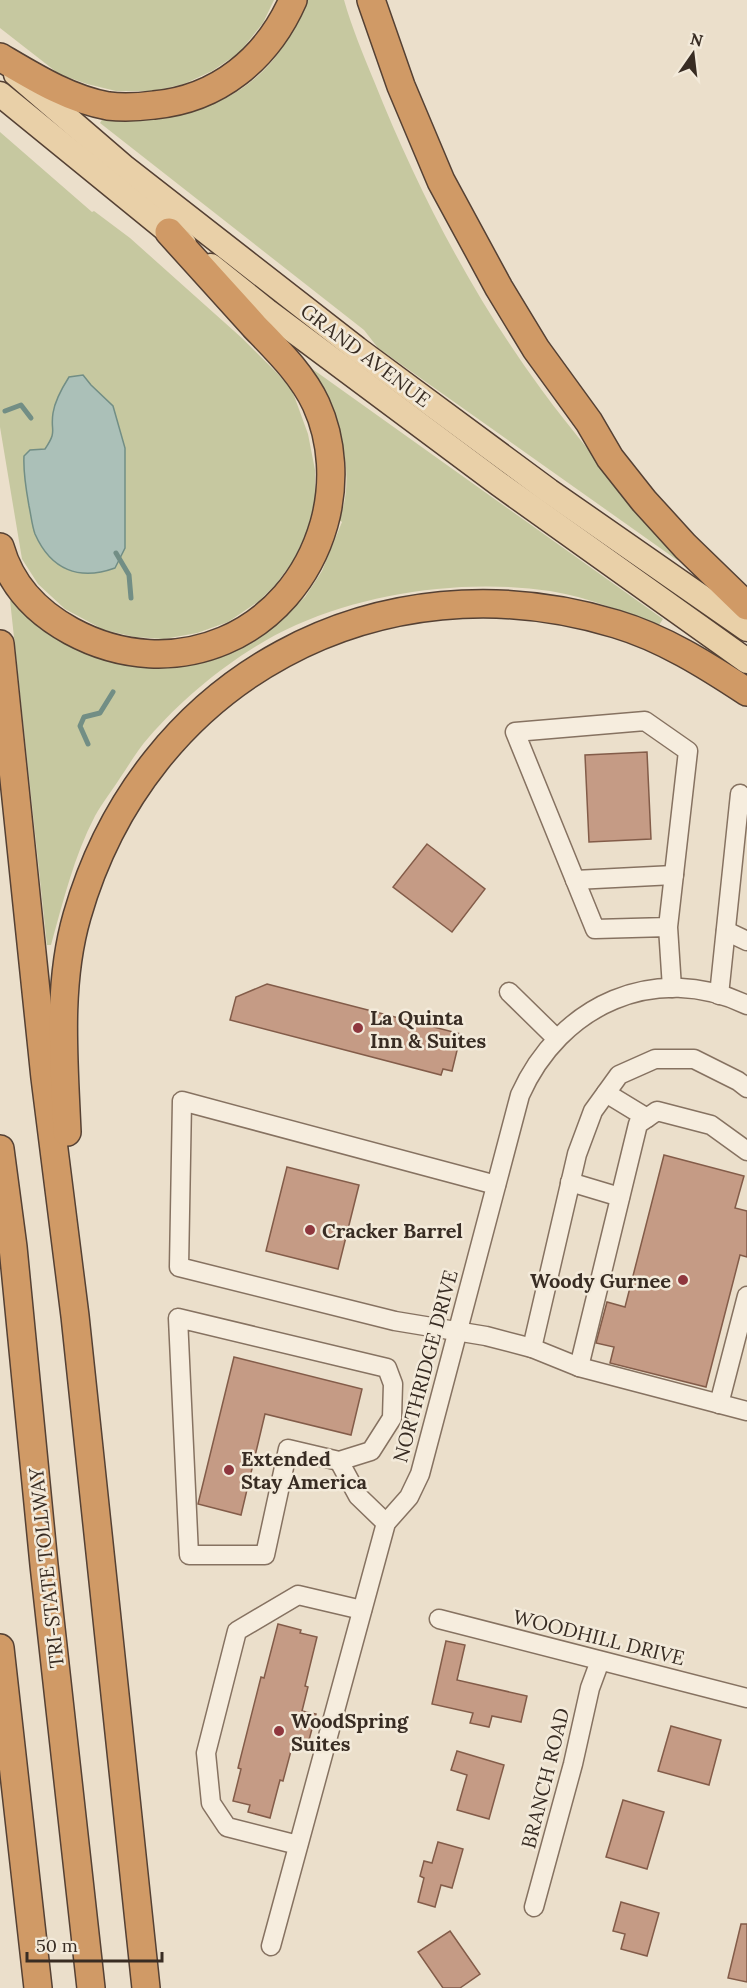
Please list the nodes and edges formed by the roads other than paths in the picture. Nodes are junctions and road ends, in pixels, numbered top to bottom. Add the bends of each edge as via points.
1 (293, 0) edge
2 (371, 0) edge
3 (0, 59) edge
4 (0, 94) edge
5 (169, 232) junction
6 (0, 547) edge
7 (747, 606) edge
8 (747, 629) edge
9 (0, 644) edge
10 (747, 661) edge
11 (747, 692) edge
12 (740, 794) dead end
13 (674, 875) junction
14 (575, 880) junction
15 (668, 927) junction
16 (726, 932) junction
17 (747, 941) edge
18 (672, 988) junction
19 (509, 992) dead end
20 (720, 995) junction
21 (747, 1005) edge
22 (556, 1038) junction
23 (747, 1088) edge
24 (606, 1093) junction
25 (647, 1118) junction
26 (0, 1149) edge
27 (747, 1151) edge
28 (570, 1182) junction
29 (496, 1185) junction
30 (620, 1197) junction
31 (747, 1296) edge
32 (75, 1316) junction
33 (458, 1331) junction
34 (532, 1348) junction
35 (579, 1367) junction
36 (719, 1404) junction
37 (747, 1411) edge
38 (339, 1461) junction
39 (386, 1523) junction
40 (362, 1610) junction
41 (439, 1619) dead end
42 (0, 1648) edge
43 (600, 1661) junction
44 (747, 1698) edge
45 (298, 1845) junction
46 (534, 1907) dead end
47 (271, 1946) dead end
48 (38, 1988) edge
49 (91, 1988) edge
50 (146, 1988) edge

1 - 3 highway via 271,39 239,73 197,96 170,102 107,106 65,93
2 - 7 highway via 401,86 441,181 536,349 644,501
3 - 8 main road, GRAND AVENUE via 125,168 357,349 549,491
4 - 5 main road, GRAND AVENUE
5 - 6 highway via 300,377 316,406 327,442 330,489 322,530 304,571 281,602 235,637 194,650 157,654 97,643 46,616 13,578
5 - 10 main road, GRAND AVENUE via 267,311 481,470
9 - 32 highway via 45,1078
11 - 32 highway via 666,644 618,624 572,612 490,603 444,604 360,621 277,657 212,703 160,755 125,806 94,867 71,937 64,1042
12 - 16 street
13 - 14 street
13 - 14 street via 688,751 645,721 515,732
13 - 15 street
14 - 15 street via 595,928
15 - 18 street
16 - 17 street
16 - 20 street
18 - 20 street, NORTHRIDGE DRIVE
18 - 22 street, NORTHRIDGE DRIVE via 622,996 592,1009
19 - 22 street
20 - 21 street, NORTHRIDGE DRIVE
22 - 29 street, NORTHRIDGE DRIVE via 531,1071 520,1095
23 - 24 street via 694,1059 655,1059 619,1075
24 - 25 street
24 - 28 street via 593,1111
25 - 27 street via 657,1111 711,1125
25 - 30 street via 638,1124
26 - 49 highway, TRI-STATE TOLLWAY
28 - 30 street
28 - 34 street
29 - 33 street, NORTHRIDGE DRIVE
29 - 33 street via 182,1101 179,1267 395,1321
30 - 35 street
31 - 36 street
32 - 50 highway
33 - 34 street
33 - 39 street, NORTHRIDGE DRIVE via 420,1474 409,1497
34 - 35 street
35 - 36 street
36 - 37 street
38 - 38 street via 288,1449 265,1555 189,1555 177,1318 387,1368 393,1383 392,1418 371,1451
38 - 39 street via 358,1496
39 - 40 street
40 - 45 street
40 - 45 street via 298,1595 237,1631 206,1753 211,1803 226,1827
41 - 43 street, WOODHILL DRIVE
42 - 48 highway
43 - 44 street, WOODHILL DRIVE
43 - 46 street, BRANCH ROAD
45 - 47 street

